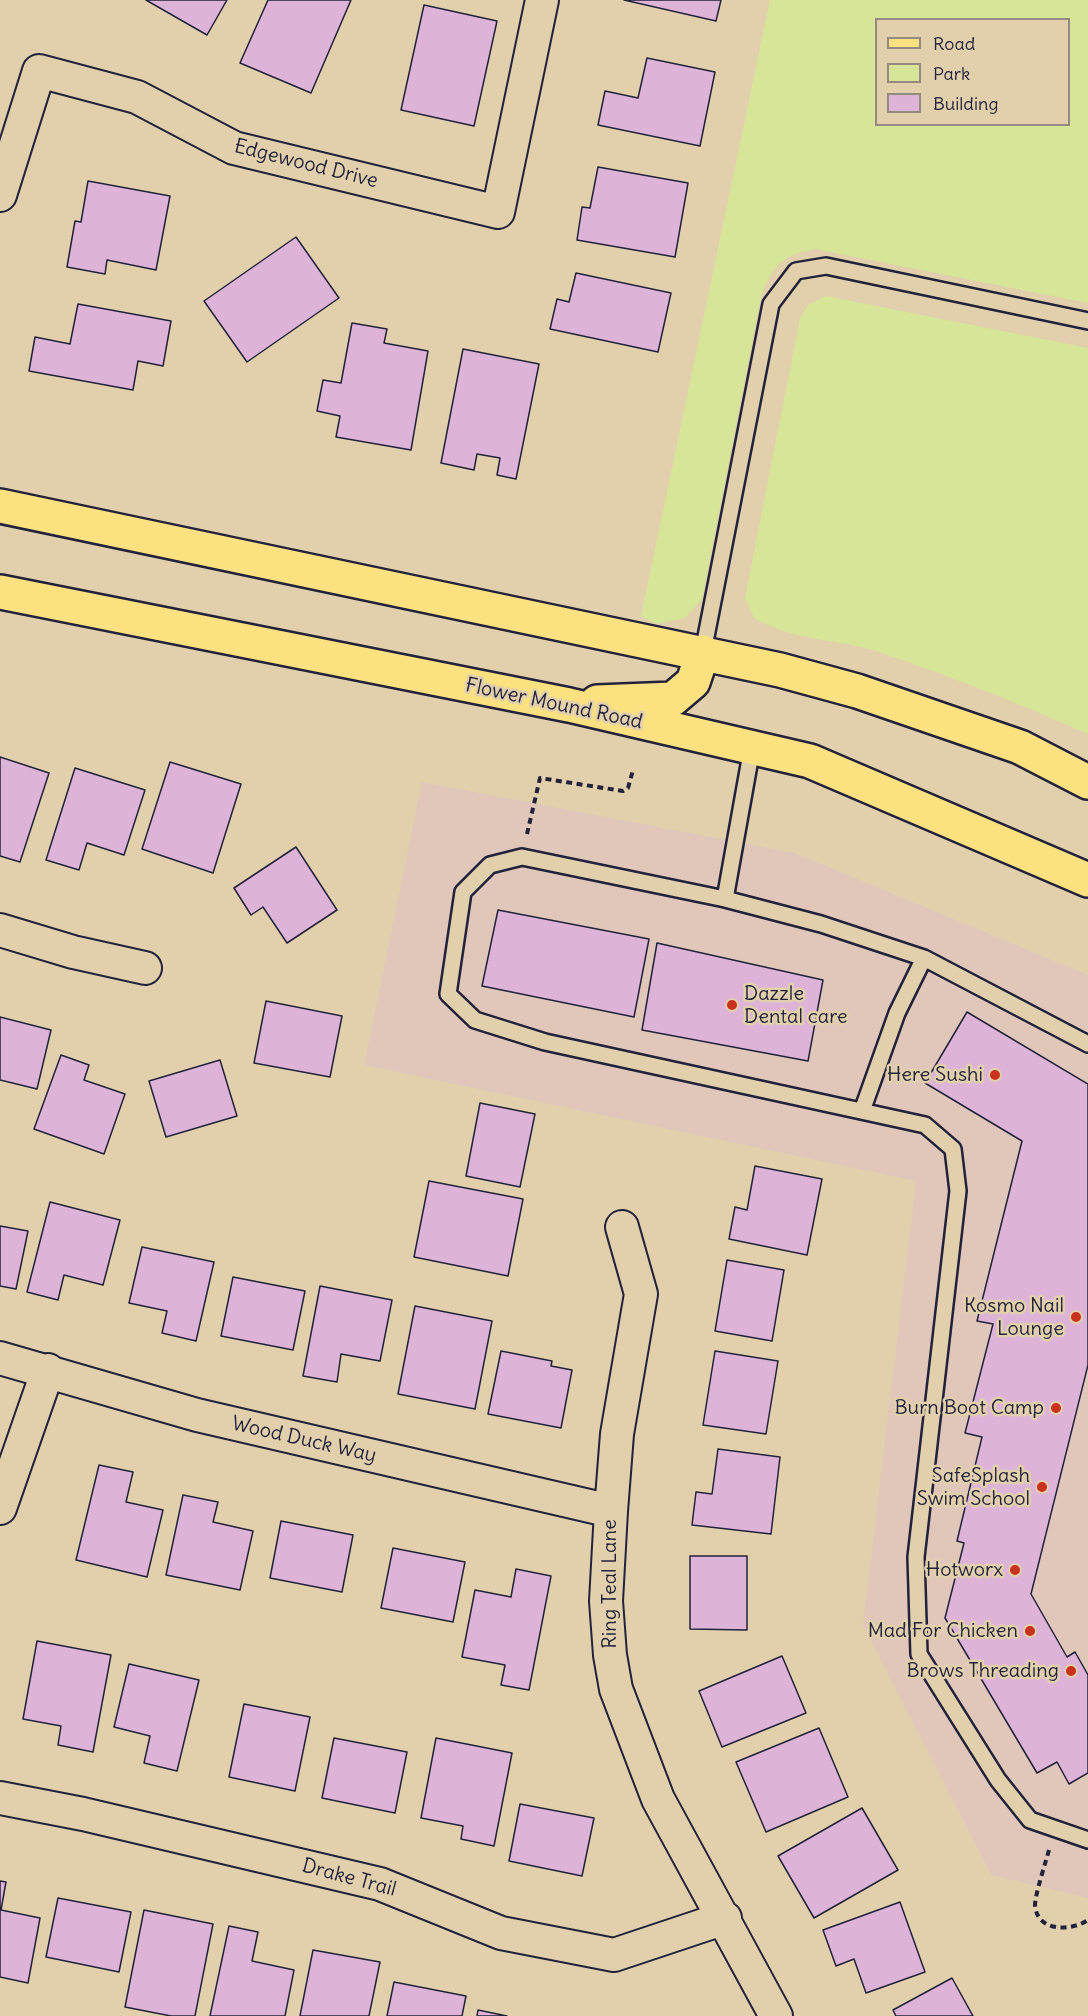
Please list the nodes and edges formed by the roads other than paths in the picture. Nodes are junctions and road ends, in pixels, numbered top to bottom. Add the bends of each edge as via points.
1 (542, 0) edge
2 (0, 195) edge
3 (1088, 321) edge
4 (0, 506) edge
5 (0, 592) edge
6 (703, 652) junction
7 (568, 705) junction
8 (752, 748) junction
9 (1088, 782) edge
10 (1088, 880) edge
11 (725, 899) junction
12 (0, 930) edge
13 (924, 958) junction
14 (145, 968) dead end
15 (1088, 1044) edge
16 (862, 1111) junction
17 (622, 1227) dead end
18 (0, 1358) edge
19 (48, 1370) junction
20 (0, 1508) edge
21 (610, 1511) junction
22 (0, 1798) edge
23 (1088, 1840) edge
24 (725, 1918) junction
25 (776, 2016) edge

1 - 2 street, Edgewood Drive via 498,212 234,148 137,97 39,71
3 - 6 lane via 826,266 796,271 771,304
4 - 6 main road
5 - 7 main road, Flower Mound Road
6 - 7 main road via 693,682 673,699
6 - 9 main road via 780,669 923,713 1020,747
7 - 8 main road, Flower Mound Road
8 - 10 main road, Flower Mound Road via 810,761
8 - 11 lane
11 - 13 lane via 821,924
11 - 16 lane via 522,857 490,865 462,891 448,994 475,1020 545,1042
12 - 14 street
13 - 15 lane
13 - 16 lane via 897,1013
16 - 23 lane via 925,1125 953,1149 958,1191 916,1557 919,1654 998,1780 1029,1820
17 - 21 street, Ring Teal Lane via 641,1294 617,1434
18 - 19 street, Wood Duck Way
19 - 20 street
19 - 21 street, Wood Duck Way via 197,1415
21 - 24 street, Ring Teal Lane via 606,1601 609,1655 616,1689 658,1798
22 - 24 street, Drake Trail via 380,1884 501,1933 614,1955
24 - 25 street, Ring Teal Lane

